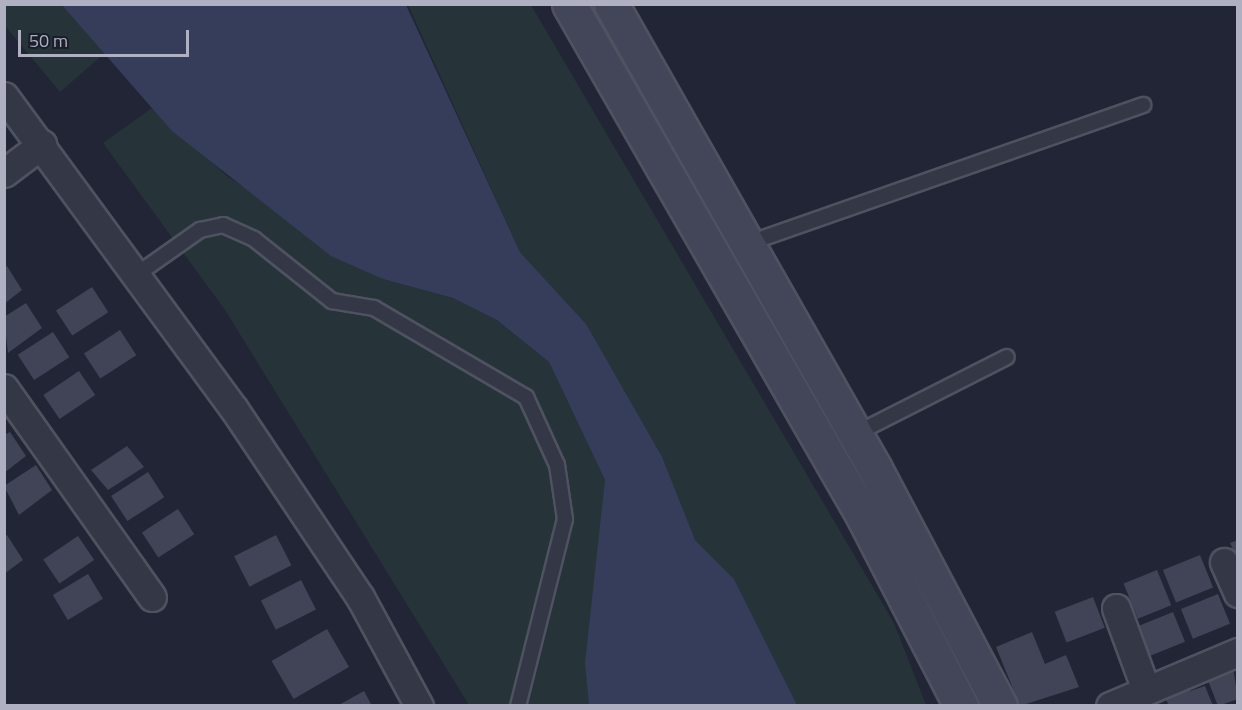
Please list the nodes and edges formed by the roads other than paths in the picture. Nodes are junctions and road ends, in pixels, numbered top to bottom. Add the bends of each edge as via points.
1 (569, 4) edge
2 (611, 4) edge
3 (4, 96) edge
4 (1143, 105) dead end
5 (42, 144) junction
6 (4, 172) edge
7 (744, 244) junction
8 (139, 273) junction
9 (1007, 357) dead end
10 (4, 388) edge
11 (855, 434) junction
12 (1224, 562) dead end
13 (1238, 593) edge
14 (152, 597) dead end
15 (1116, 608) dead end
16 (1238, 651) edge
17 (1146, 690) junction
18 (419, 705) edge
19 (518, 705) edge
20 (961, 705) edge
21 (1000, 705) edge
22 (1110, 705) edge

1 - 20 street via 863,516
2 - 7 street
3 - 5 street
4 - 7 lane
5 - 6 street
5 - 8 street
7 - 11 street
8 - 18 street via 360,597
8 - 19 lane via 200,230 223,225 254,239 332,301 374,308 526,397 557,465 565,519
9 - 11 lane
10 - 14 street
11 - 21 street
12 - 13 street
15 - 17 street
16 - 17 street
17 - 22 street

